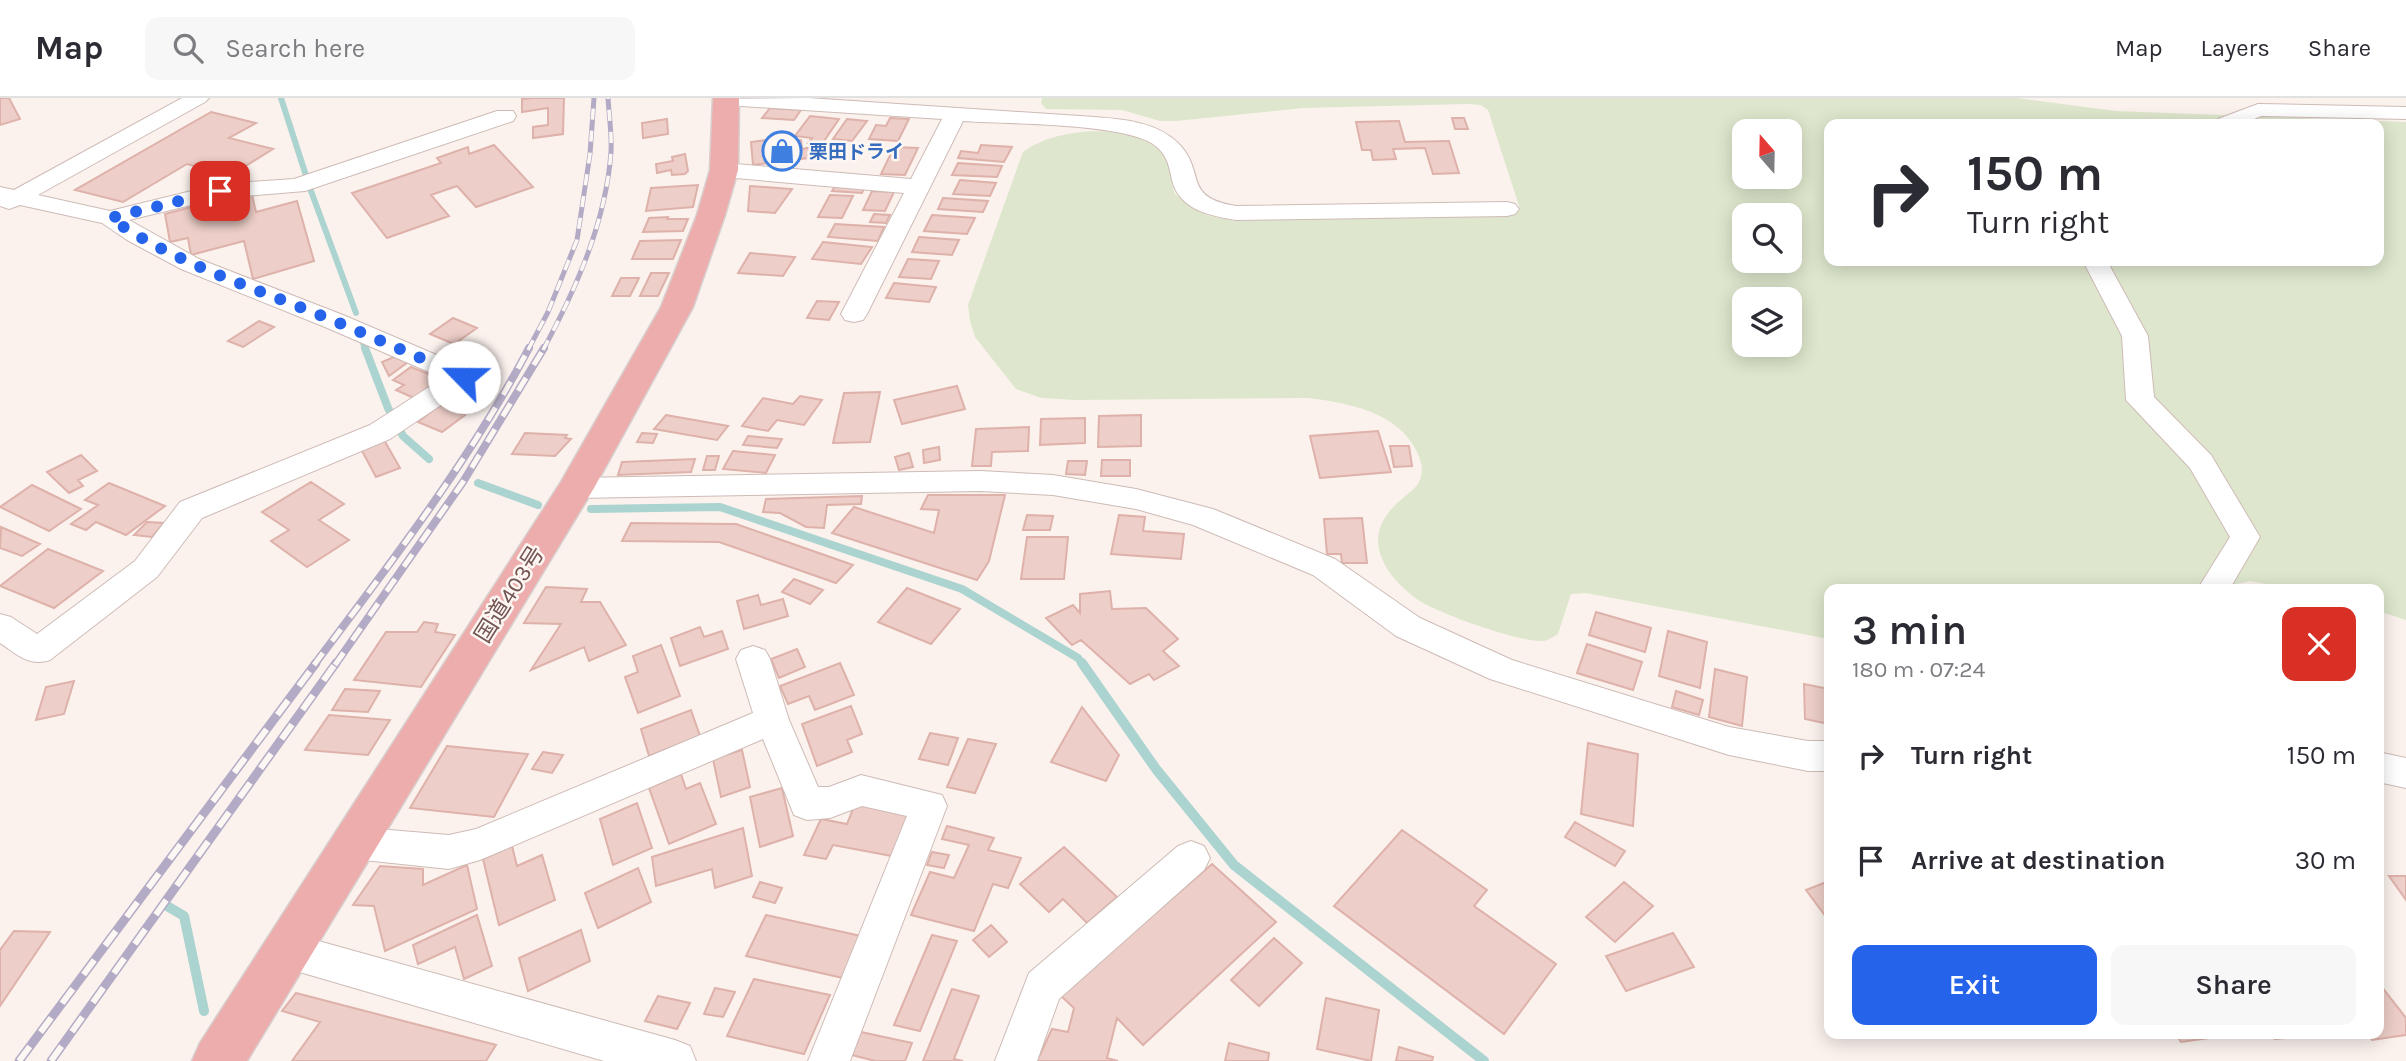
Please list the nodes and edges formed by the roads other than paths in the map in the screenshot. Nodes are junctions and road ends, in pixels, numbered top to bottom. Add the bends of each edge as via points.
1 (198, 98) edge
2 (726, 99) edge
3 (2406, 113) edge
4 (956, 114) junction
5 (505, 116) dead end
6 (2237, 119) edge
7 (723, 170) junction
8 (920, 187) junction
9 (5, 200) edge
10 (1507, 209) dead end
11 (110, 218) junction
12 (2098, 266) edge
13 (853, 314) dead end
14 (576, 488) junction
15 (2217, 584) edge
16 (0, 626) edge
17 (753, 659) dead end
18 (772, 720) junction
19 (1824, 756) edge
20 (2384, 768) edge
21 (2406, 773) edge
22 (354, 843) junction
23 (1191, 858) dead end
24 (286, 950) junction
25 (218, 1061) edge
26 (675, 1061) edge
27 (829, 1061) edge
28 (1016, 1061) edge

1 - 9 street
2 - 4 street
2 - 7 highway, 国道403号
3 - 6 street via 2258,110
4 - 8 street
4 - 10 street via 1095,123 1156,136 1178,157 1189,193 1200,202 1236,213
5 - 11 street via 297,187 207,193
7 - 8 street
7 - 14 highway, 国道403号 via 677,307
8 - 13 street
9 - 11 street
11 - 16 street via 190,264 464,377 380,432 191,510 146,569 38,651
12 - 15 street via 2136,336 2140,400 2201,462 2245,537
14 - 19 street via 980,481 1053,485 1136,499 1202,517 1324,567 1408,626 1503,670 1729,741
14 - 22 highway, 国道403号
17 - 18 street
18 - 22 street via 480,844 449,852
18 - 27 street via 807,804 830,802 861,790 929,806
20 - 21 street
22 - 24 highway, 国道403号
23 - 28 street via 1042,987
24 - 25 highway, 国道403号
24 - 26 street

